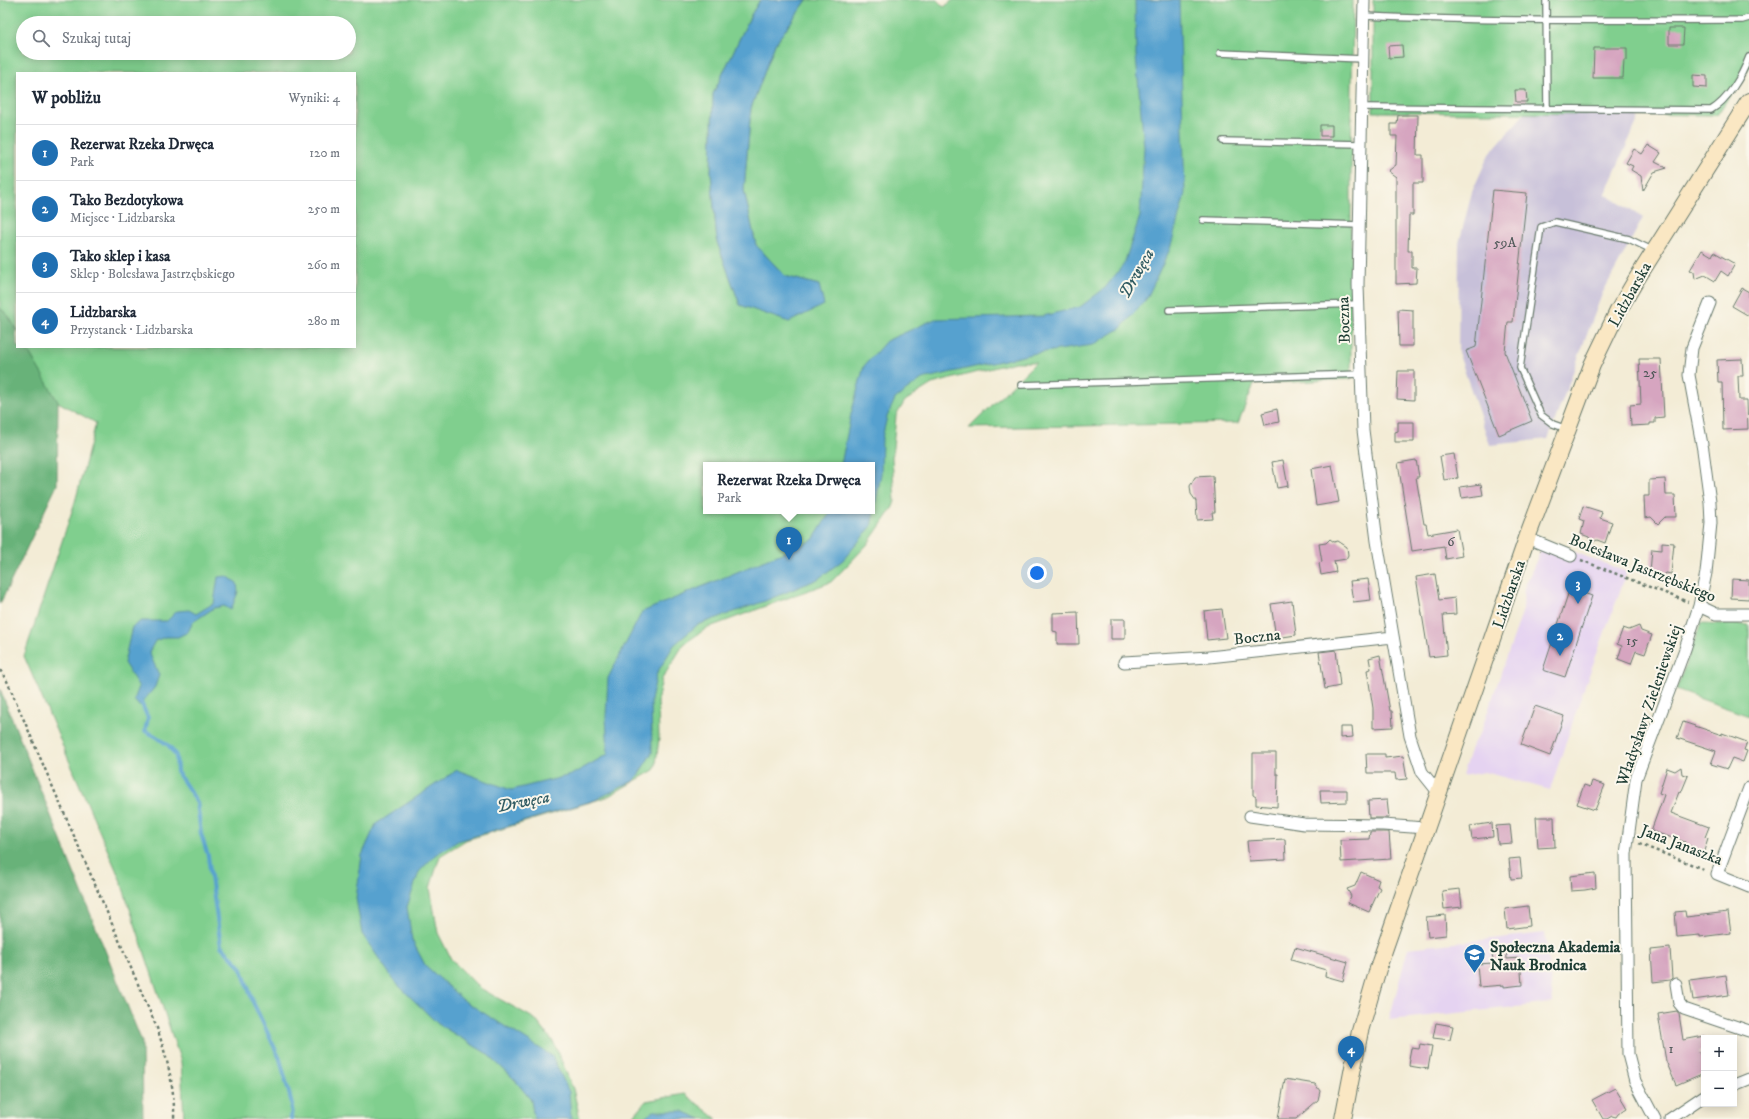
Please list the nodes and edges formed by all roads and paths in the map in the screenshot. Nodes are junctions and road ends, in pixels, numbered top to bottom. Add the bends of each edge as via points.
1 (1364, 0) edge
2 (1546, 0) edge
3 (1364, 16) junction
4 (1749, 18) edge
5 (1547, 19) junction
6 (1220, 53) dead end
7 (1749, 57) edge
8 (1363, 59) junction
9 (1749, 101) edge
10 (1362, 107) junction
11 (1547, 109) junction
12 (1223, 141) dead end
13 (1361, 144) junction
14 (1203, 220) dead end
15 (1359, 225) junction
16 (1653, 251) junction
17 (1710, 303) dead end
18 (1359, 304) junction
19 (1169, 310) dead end
20 (1361, 374) junction
21 (1021, 385) dead end
22 (1568, 429) junction
23 (1527, 538) junction
24 (1571, 556) joint
25 (1699, 606) junction
26 (1749, 614) edge
27 (1393, 637) junction
28 (1124, 662) dead end
29 (0, 670) edge
30 (1749, 788) edge
31 (1438, 792) junction
32 (1250, 816) dead end
33 (1426, 828) junction
34 (1627, 840) junction
35 (1717, 874) junction
36 (1749, 887) edge
37 (1676, 984) dead end
38 (1749, 1031) edge
39 (1749, 1079) edge
40 (1737, 1084) edge
41 (1701, 1098) edge
42 (174, 1119) edge
43 (1343, 1119) edge
44 (1655, 1119) edge
45 (1670, 1119) edge

1 - 3 street, Boczna
2 - 5 lane
3 - 5 lane
3 - 8 street, Boczna
4 - 5 lane
5 - 11 lane
6 - 8 lane
7 - 11 lane via 1737,81 1720,105 1711,110
8 - 10 street, Boczna
9 - 16 main road, Lidzbarska
10 - 11 lane
10 - 13 street, Boczna
12 - 13 lane
13 - 15 street, Boczna
14 - 15 lane
15 - 18 street, Boczna
16 - 22 main road, Lidzbarska via 1602,342
16 - 22 lane via 1629,238 1555,222 1541,227 1520,368 1541,415 1552,424
17 - 25 street, Władysławy Zieleniewskiej via 1692,348 1689,375 1703,450 1711,523 1706,573
18 - 19 lane
18 - 20 street, Boczna
20 - 21 lane
20 - 27 street, Boczna via 1363,430 1377,541
22 - 23 main road, Lidzbarska
23 - 24 street, Bolesława Jastrzębskiego
23 - 31 main road, Lidzbarska
24 - 25 path, Bolesława Jastrzębskiego
25 - 26 street, Bolesława Jastrzębskiego via 1716,614
25 - 34 street, Władysławy Zieleniewskiej via 1636,779
27 - 28 street, Boczna via 1209,657
27 - 31 street, Boczna via 1415,755 1422,772
29 - 42 path via 157,1028 168,1059 173,1085
30 - 35 street
31 - 33 main road, Lidzbarska
32 - 33 street via 1304,824
33 - 43 main road, Lidzbarska via 1380,962 1360,1030
34 - 35 path, Jana Janaszka
34 - 44 street, Władysławy Zieleniewskiej via 1628,1054 1635,1081
35 - 36 street, Jana Janaszka
37 - 38 street via 1679,1003 1684,1009
39 - 40 street
41 - 45 street

